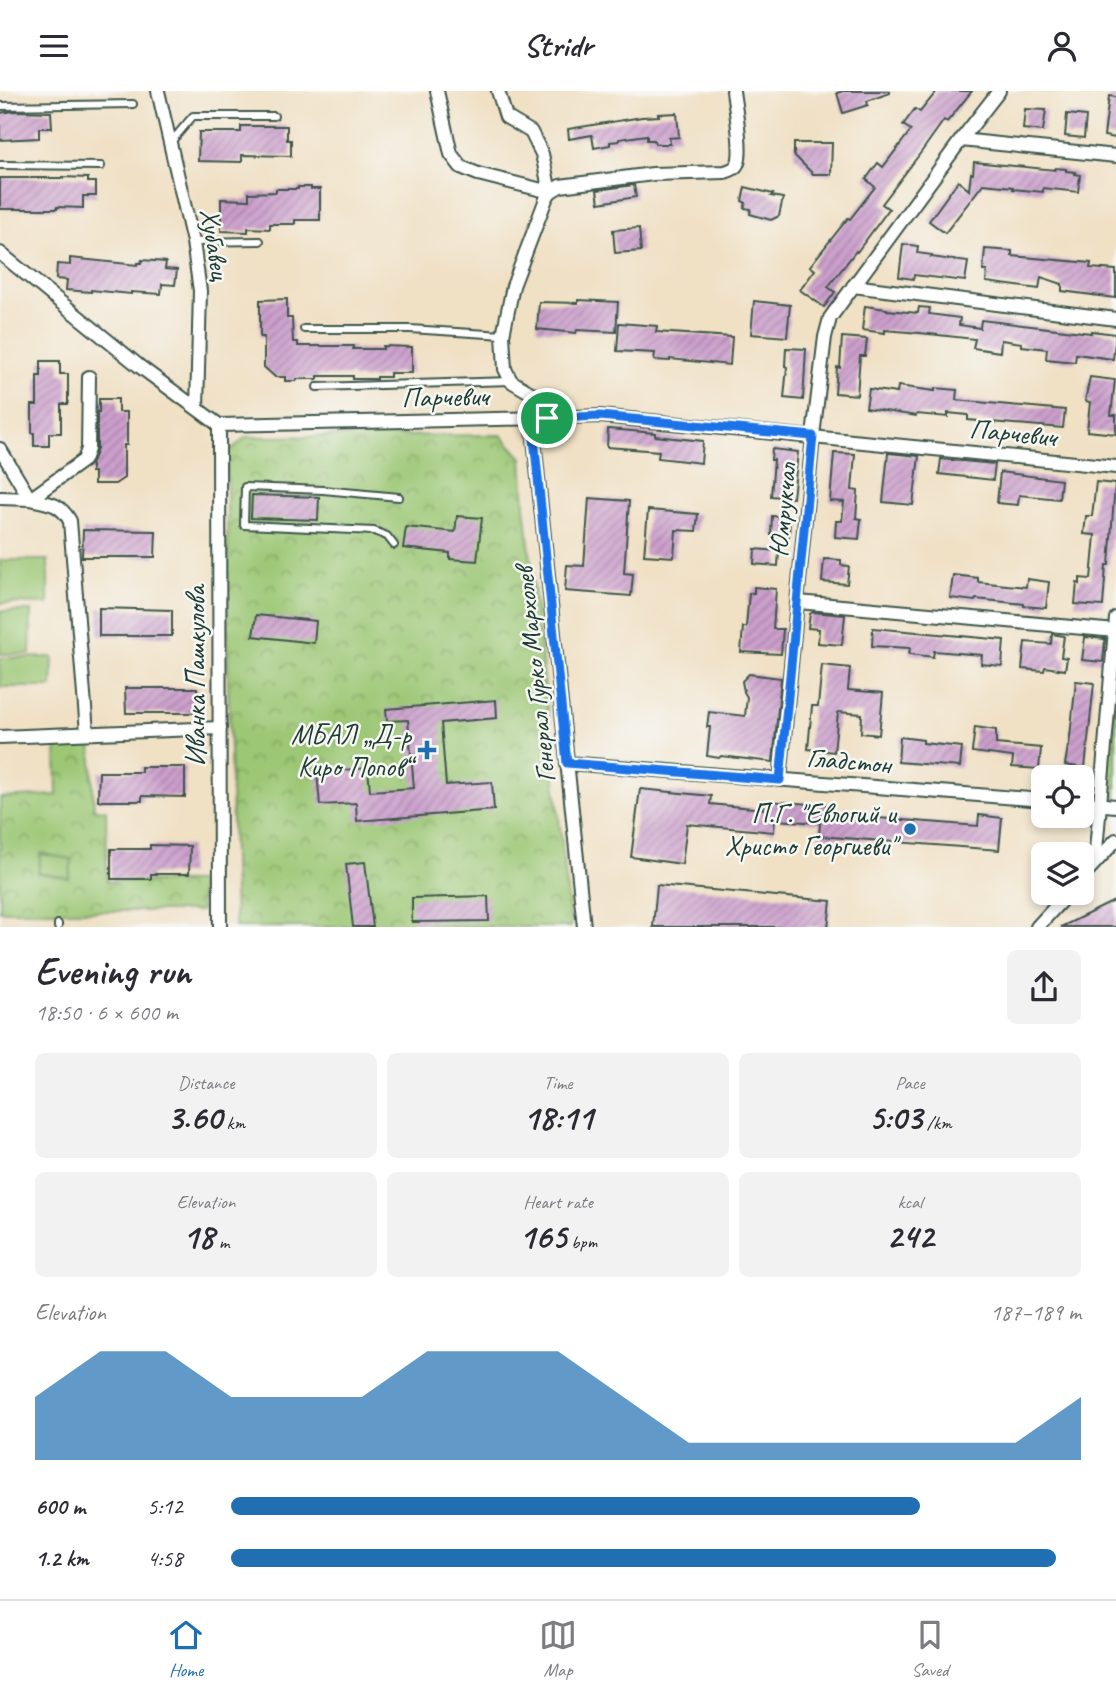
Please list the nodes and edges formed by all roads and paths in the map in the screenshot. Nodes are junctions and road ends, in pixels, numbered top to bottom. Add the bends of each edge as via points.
1 (158, 91) edge
2 (437, 91) edge
3 (498, 91) edge
4 (733, 91) edge
5 (999, 91) edge
6 (133, 104) dead end
7 (0, 106) edge
8 (274, 116) dead end
9 (961, 139) junction
10 (170, 143) junction
11 (1116, 156) edge
12 (0, 165) edge
13 (101, 166) dead end
14 (550, 192) junction
15 (260, 240) dead end
16 (193, 242) junction
17 (0, 253) edge
18 (853, 286) junction
19 (1116, 319) edge
20 (304, 329) dead end
21 (503, 335) junction
22 (89, 377) dead end
23 (511, 381) junction
24 (317, 387) dead end
25 (197, 408) junction
26 (547, 418) junction
27 (532, 419) junction
28 (219, 425) junction
29 (813, 436) junction
30 (0, 449) edge
31 (1116, 467) edge
32 (399, 497) dead end
33 (0, 498) edge
34 (30, 499) junction
35 (394, 545) dead end
36 (798, 602) junction
37 (1116, 627) edge
38 (220, 728) junction
39 (87, 733) junction
40 (0, 737) edge
41 (567, 763) junction
42 (780, 780) junction
43 (1031, 799) edge
44 (1094, 804) edge
45 (1099, 805) junction
46 (1116, 806) edge
47 (1116, 840) edge
48 (1095, 862) joint
49 (1057, 905) edge
50 (220, 927) edge
51 (584, 927) edge
52 (1037, 927) edge

1 - 10 street, Хубавец
2 - 14 street via 451,154 461,167
3 - 14 street via 506,117 531,132 542,154
4 - 14 street via 740,150 734,169 653,174 560,186
5 - 9 street, Юмрукчал
6 - 7 lane
8 - 10 lane via 193,116
9 - 11 street
9 - 18 street, Юмрукчал
10 - 16 street, Хубавец
12 - 13 lane
14 - 21 street via 513,286
15 - 16 lane
16 - 25 street, Хубавец via 200,291
17 - 25 street
18 - 19 street
18 - 29 street, Юмрукчал via 830,318
20 - 21 lane
21 - 23 street via 505,369
22 - 34 street via 85,460
23 - 24 lane
23 - 26 street via 536,396
25 - 28 street
26 - 27 street, Парчевич
26 - 29 street, Парчевич via 600,416
27 - 28 street, Парчевич
27 - 41 street, Генерал Гурко Мархолев
28 - 38 street, Иванка Пашкулова
29 - 31 street, Парчевич
29 - 36 street, Юмрукчал
30 - 34 street
32 - 35 lane via 245,487 244,525 374,531
33 - 34 street
34 - 39 street via 53,504 65,511 70,521
36 - 37 street
36 - 42 street, Юмрукчал
37 - 45 street
38 - 39 street
38 - 50 street, Иванка Пашкулова
39 - 40 street
41 - 42 street, Гладстон
41 - 51 street, Генерал Гурко Мархолев
42 - 43 street, Гладстон
44 - 45 street
45 - 46 street
45 - 48 street
47 - 48 street
49 - 52 street

